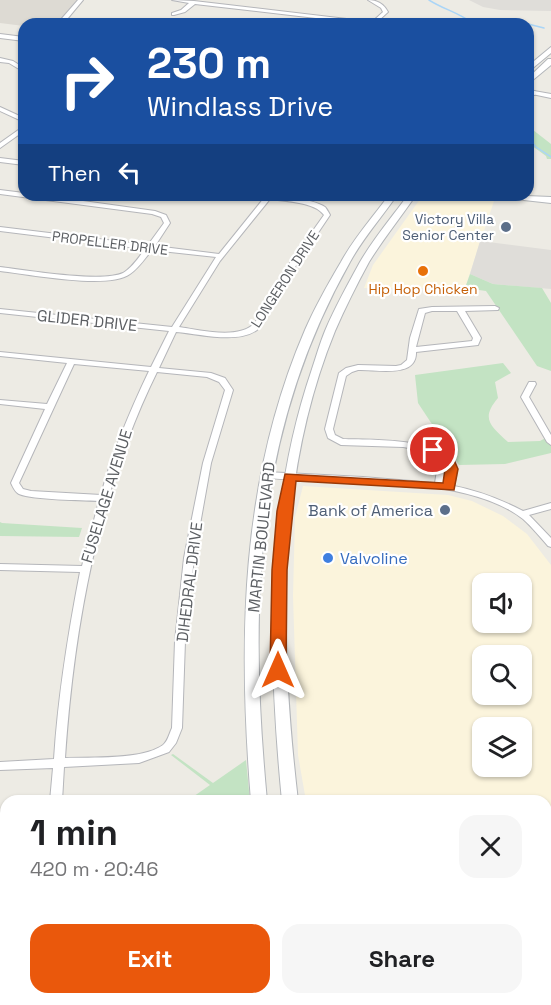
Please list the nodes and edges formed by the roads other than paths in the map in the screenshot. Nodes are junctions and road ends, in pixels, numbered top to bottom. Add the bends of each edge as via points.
1 (81, 0) edge
2 (174, 0) edge
3 (370, 0) edge
4 (194, 2) junction
5 (174, 14) dead end
6 (65, 18) edge
7 (333, 18) edge
8 (382, 18) edge
9 (0, 36) edge
10 (18, 38) edge
11 (551, 49) edge
12 (0, 60) edge
13 (551, 61) edge
14 (534, 65) edge
15 (18, 66) edge
16 (534, 77) edge
17 (534, 93) edge
18 (550, 95) edge
19 (0, 109) edge
20 (18, 117) edge
21 (18, 132) edge
22 (0, 146) edge
23 (0, 160) edge
24 (18, 162) edge
25 (0, 192) edge
26 (18, 194) edge
27 (534, 198) edge
28 (551, 200) edge
29 (68, 201) edge
30 (265, 201) edge
31 (296, 201) edge
32 (388, 201) edge
33 (408, 201) edge
34 (0, 229) edge
35 (149, 247) junction
36 (221, 256) junction
37 (0, 269) edge
38 (495, 308) dead end
39 (460, 309) junction
40 (0, 311) edge
41 (173, 329) junction
42 (412, 350) junction
43 (0, 354) edge
44 (71, 362) junction
45 (152, 370) junction
46 (532, 384) dead end
47 (0, 402) edge
48 (50, 407) junction
49 (551, 442) edge
50 (266, 475) junction
51 (290, 477) junction
52 (444, 486) junction
53 (103, 498) junction
54 (551, 506) edge
55 (523, 514) junction
56 (551, 544) edge
57 (0, 567) edge
58 (84, 569) junction
59 (58, 763) junction
60 (0, 766) edge
61 (56, 795) edge
62 (259, 795) edge
63 (289, 795) edge

1 - 6 street
2 - 4 street
3 - 8 street via 387,12
4 - 5 street
4 - 7 street
9 - 10 street
11 - 14 main road
12 - 15 street
13 - 16 main road
17 - 18 street
19 - 20 street
21 - 22 street
23 - 24 street
25 - 26 street
27 - 28 main road
29 - 35 street via 160,214 167,223
30 - 36 street, FUSELAGE AVENUE
31 - 41 street, LONGERON DRIVE via 323,208 327,215 255,328 240,334
32 - 50 main road, MARTIN BOULEVARD via 342,268 304,343
33 - 51 main road, MARTIN BOULEVARD via 363,264 332,327 309,392
34 - 35 street, PROPELLER DRIVE
35 - 36 street, PROPELLER DRIVE
35 - 37 street via 127,274 111,279
36 - 41 street, FUSELAGE AVENUE
38 - 39 street
39 - 42 street via 422,311
39 - 42 street via 477,338 475,343
40 - 41 street, GLIDER DRIVE
41 - 45 street, FUSELAGE AVENUE
42 - 52 street via 412,358 405,365 344,372 329,433 341,442 428,448 443,458
43 - 44 street
44 - 45 street
44 - 48 street
45 - 53 street, FUSELAGE AVENUE via 125,430
45 - 59 street, DIHEDRAL DRIVE via 214,377 229,390 207,463 189,558 180,641 177,728 165,749 139,759
46 - 49 street via 525,396
47 - 48 street
48 - 53 street via 15,486 30,494
50 - 51 street
50 - 62 main road, MARTIN BOULEVARD via 251,627
51 - 52 street
51 - 63 main road, MARTIN BOULEVARD via 280,558 278,625
52 - 55 street via 476,493
53 - 58 street, FUSELAGE AVENUE
54 - 55 street
55 - 56 street
57 - 58 street
58 - 59 street, FUSELAGE AVENUE via 72,634
59 - 60 street
59 - 61 street, FUSELAGE AVENUE

